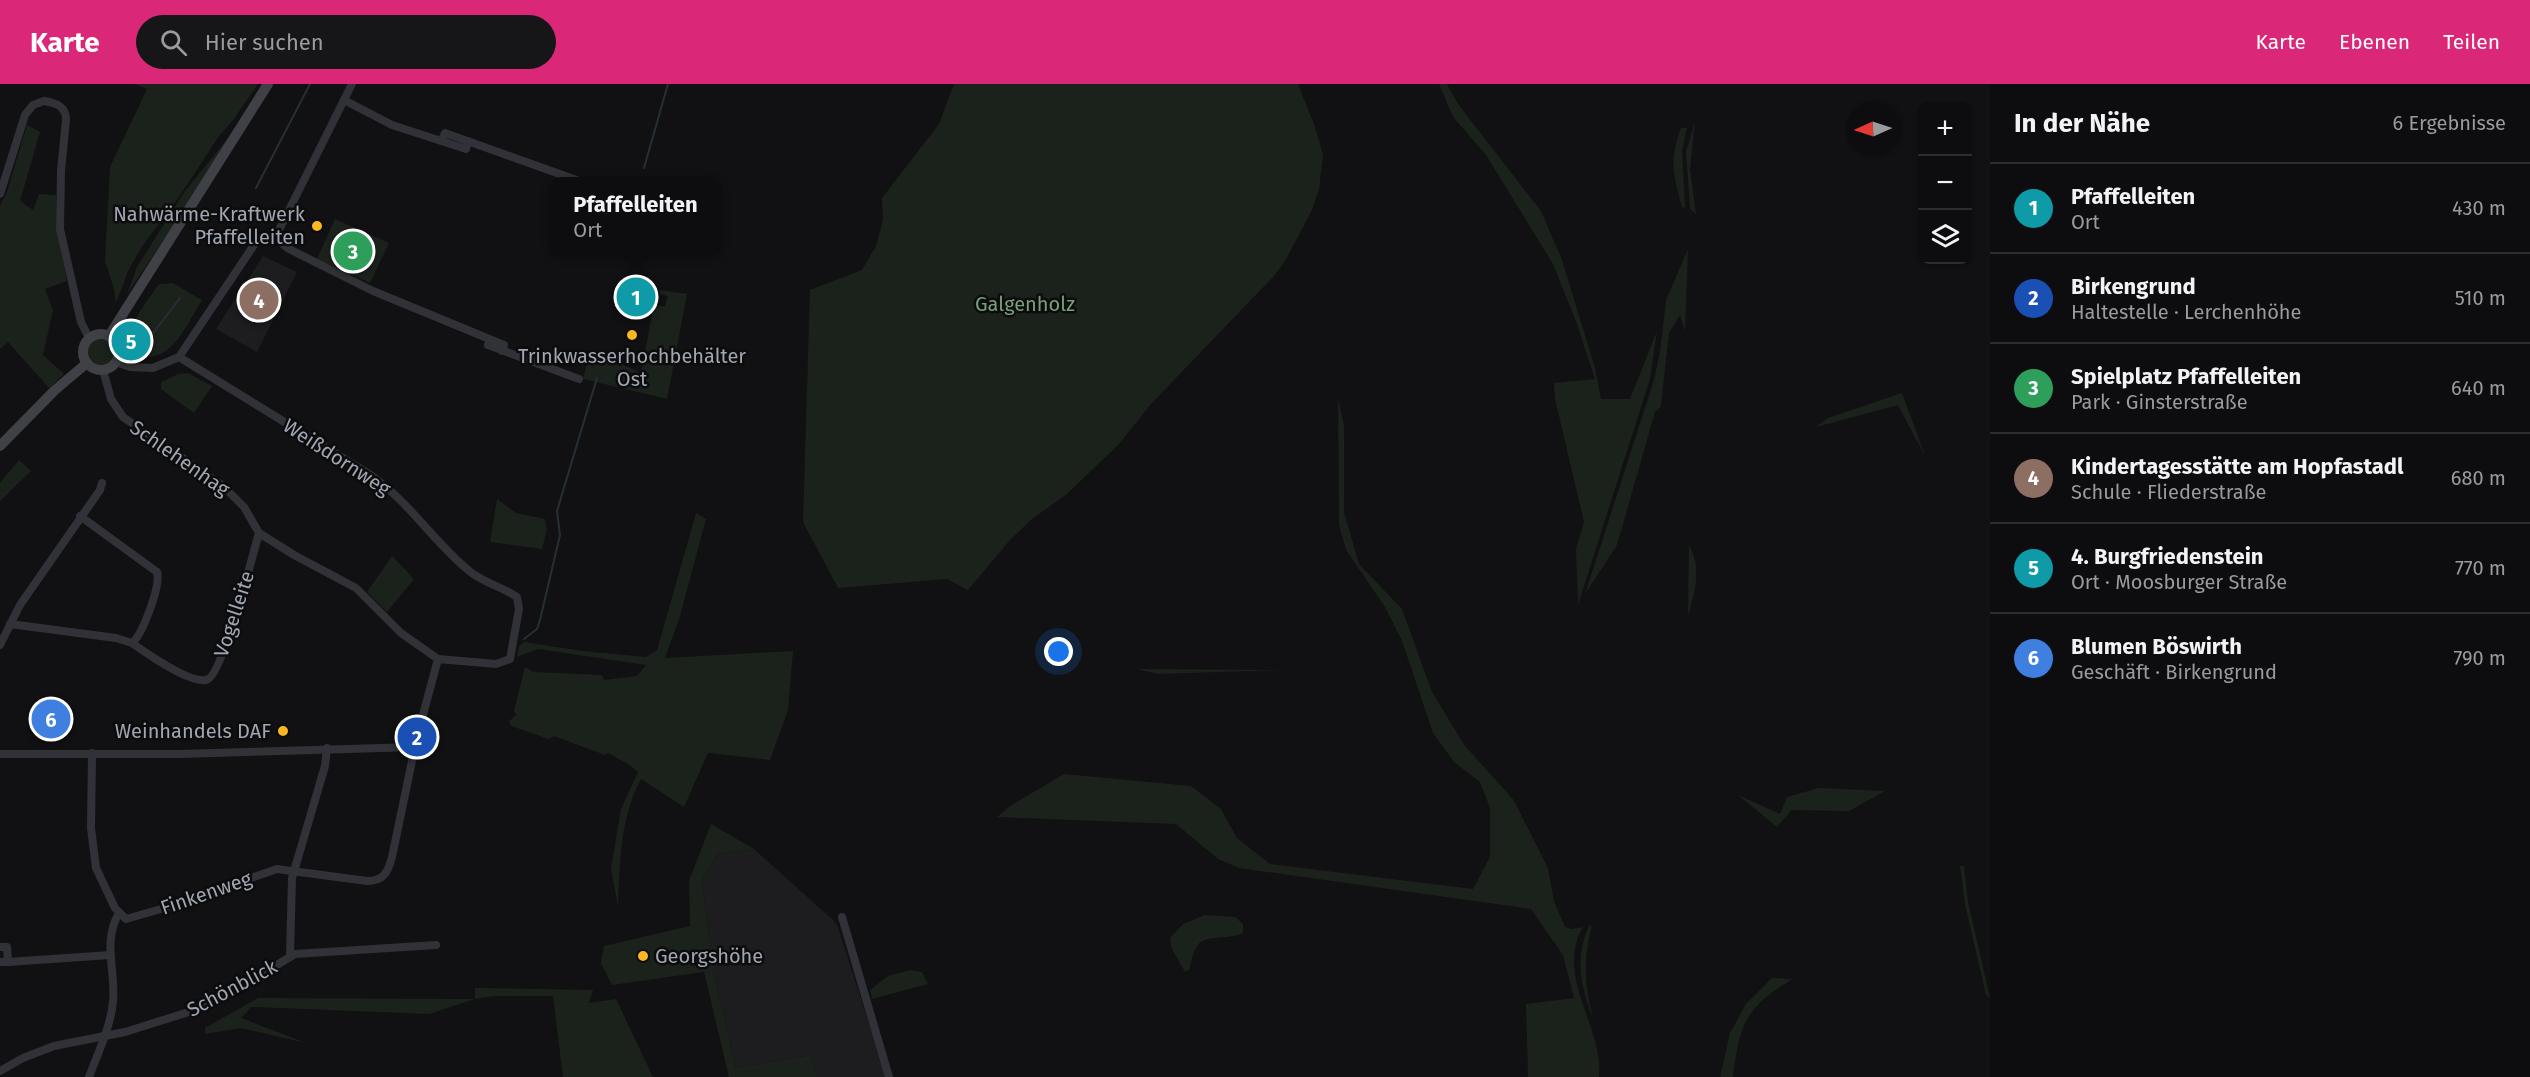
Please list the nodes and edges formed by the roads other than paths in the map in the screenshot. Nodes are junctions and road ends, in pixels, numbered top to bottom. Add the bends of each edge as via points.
1 (268, 84) edge
2 (352, 84) edge
3 (344, 100) junction
4 (568, 177) edge
5 (0, 194) edge
6 (275, 238) junction
7 (110, 336) junction
8 (89, 338) junction
9 (179, 357) junction
10 (116, 362) junction
11 (87, 363) junction
12 (103, 370) junction
13 (579, 379) dead end
14 (0, 446) edge
15 (102, 483) dead end
16 (80, 516) junction
17 (259, 533) junction
18 (10, 624) junction
19 (132, 643) junction
20 (0, 645) edge
21 (438, 659) junction
22 (415, 747) junction
23 (327, 748) junction
24 (92, 753) junction
25 (0, 754) edge
26 (294, 870) junction
27 (119, 913) junction
28 (842, 917) dead end
29 (436, 945) dead end
30 (0, 947) edge
31 (110, 955) junction
32 (290, 956) junction
33 (4, 962) edge
34 (103, 1036) junction
35 (0, 1071) edge
36 (89, 1077) edge
37 (889, 1077) edge

1 - 7 street
2 - 3 street
3 - 4 street via 392,125 442,140 445,133
3 - 6 street
5 - 8 street via 29,109 44,101 62,107 66,120 60,171 60,228 81,322
6 - 9 street via 256,242
6 - 13 street via 289,249 373,291 490,339 488,345
7 - 8 street
7 - 10 street via 119,347
8 - 11 street via 83,350
9 - 10 street via 153,368
9 - 21 street, Weißdornweg via 372,476 395,494 473,575 517,597 519,609 512,655 506,662
10 - 12 street
11 - 12 street
11 - 14 street
12 - 17 street, Schlehenhag via 111,399 123,417 222,485 244,507
15 - 16 street
16 - 18 street
16 - 19 street via 159,575 141,634
17 - 19 street, Vogelleite via 230,632 210,678 203,680 176,670
17 - 21 street via 356,588 401,633
18 - 19 street
18 - 20 street
21 - 22 street
22 - 23 street
22 - 26 street, Finkenweg via 386,875 367,881
23 - 24 street
23 - 26 street
24 - 25 street
24 - 27 street via 93,853 96,868
26 - 27 street, Finkenweg via 266,872 131,918
26 - 32 street
27 - 31 street via 111,930
28 - 37 street
29 - 32 street, Schönblick
30 - 33 street via 7,947
31 - 33 street
31 - 34 street via 113,999
32 - 34 street, Schönblick via 192,1011
34 - 35 street, Schönblick via 54,1046
34 - 36 street

